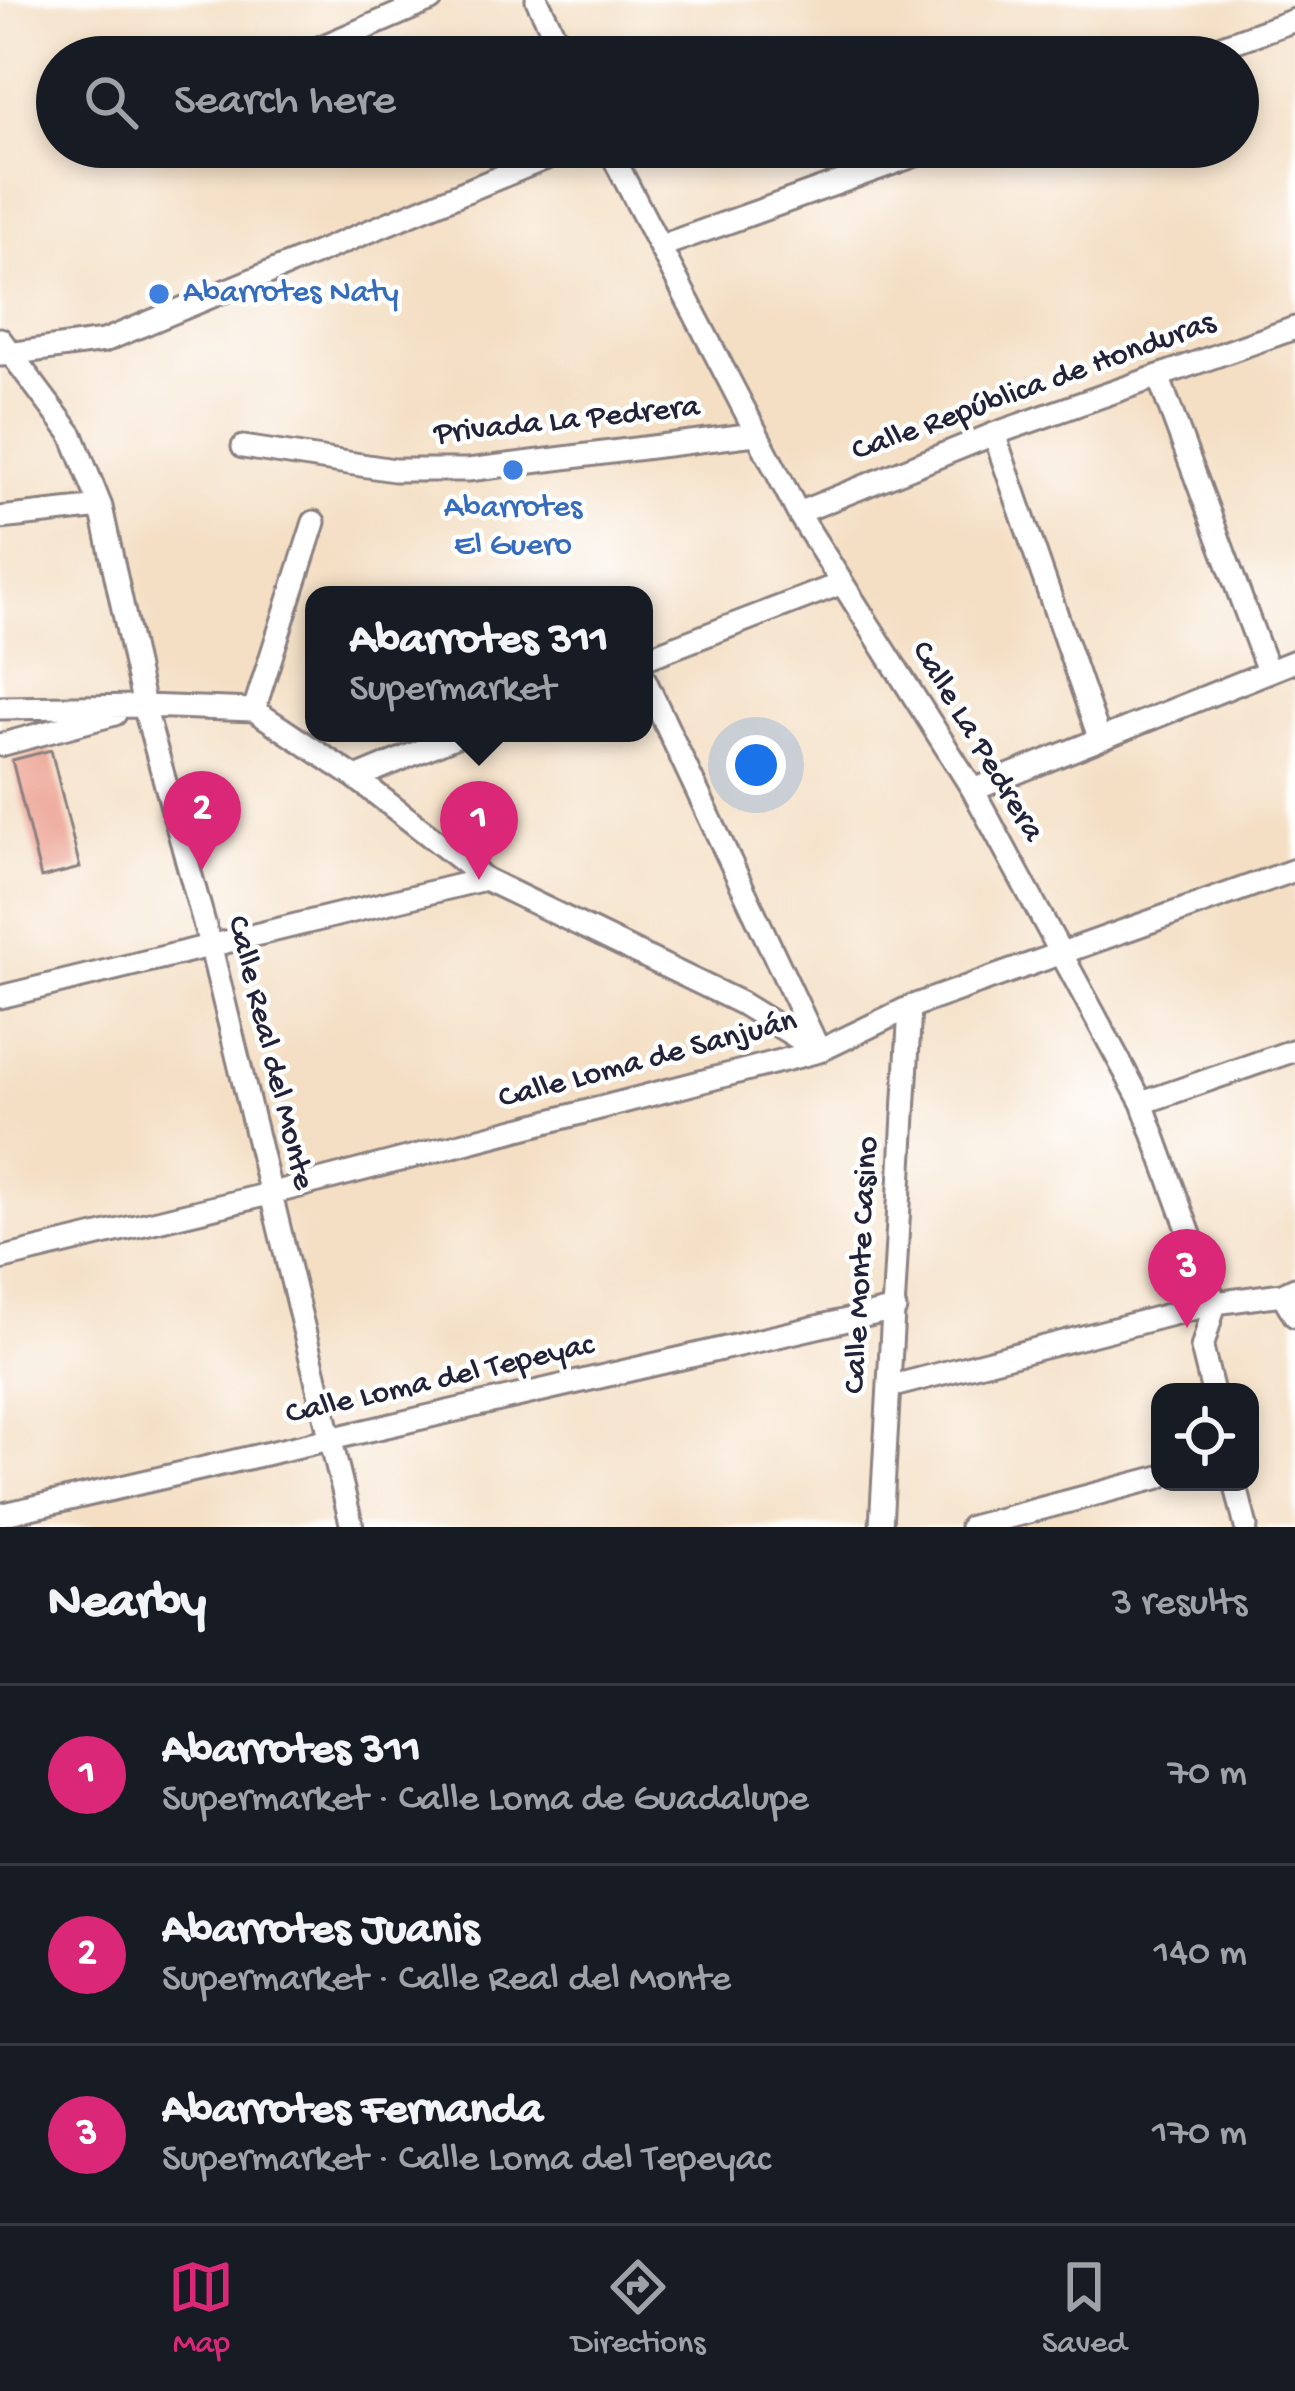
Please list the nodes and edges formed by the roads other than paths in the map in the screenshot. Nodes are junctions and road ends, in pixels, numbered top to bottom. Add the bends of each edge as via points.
1 (431, 0) edge
2 (537, 0) edge
3 (1295, 20) edge
4 (347, 36) edge
5 (555, 36) edge
6 (1250, 36) edge
7 (522, 168) edge
8 (619, 168) edge
9 (879, 168) edge
10 (661, 246) junction
11 (1295, 328) edge
12 (3, 349) edge
13 (1158, 376) junction
14 (755, 434) junction
15 (994, 434) junction
16 (243, 447) dead end
17 (101, 507) junction
18 (798, 512) junction
19 (0, 518) edge
20 (314, 522) dead end
21 (840, 584) junction
22 (653, 656) edge
23 (1295, 661) edge
24 (1268, 671) junction
25 (653, 697) edge
26 (144, 706) junction
27 (0, 708) edge
28 (254, 710) junction
29 (1099, 737) junction
30 (442, 742) edge
31 (0, 745) edge
32 (356, 778) junction
33 (973, 790) junction
34 (1295, 869) edge
35 (485, 879) junction
36 (211, 948) junction
37 (1060, 953) junction
38 (0, 997) edge
39 (910, 1006) junction
40 (1295, 1049) edge
41 (820, 1051) junction
42 (1142, 1103) junction
43 (269, 1194) junction
44 (0, 1259) edge
45 (1288, 1291) edge
46 (1215, 1304) junction
47 (895, 1309) junction
48 (1295, 1316) edge
49 (1211, 1383) edge
50 (890, 1387) junction
51 (332, 1441) junction
52 (1151, 1479) edge
53 (1237, 1491) edge
54 (0, 1515) edge
55 (352, 1527) edge
56 (881, 1527) edge
57 (971, 1527) edge
58 (1246, 1527) edge

1 - 4 street
2 - 5 street
3 - 6 street
7 - 12 street via 104,341
8 - 10 street, Calle La Pedrera
9 - 10 street
10 - 14 street, Calle La Pedrera
11 - 13 street, Calle República de Honduras
12 - 17 street, Calle Real del Monte via 72,435
13 - 15 street, Calle República de Honduras
13 - 24 street
14 - 16 street, Privada La Pedrera via 468,470 394,470
14 - 18 street, Calle La Pedrera
15 - 18 street, Calle República de Honduras
15 - 29 street
17 - 19 street
17 - 26 street, Calle Real del Monte
18 - 21 street, Calle La Pedrera
20 - 28 street
21 - 22 street
21 - 33 street, Calle La Pedrera
23 - 24 street
24 - 29 street
25 - 41 street
26 - 27 street
26 - 28 street
26 - 31 street
26 - 36 street, Calle Real del Monte
28 - 32 street
29 - 33 street
30 - 32 street
32 - 35 street
33 - 37 street, Calle La Pedrera
34 - 37 street, Calle Loma de Sanjuán
35 - 36 street
35 - 41 street via 742,1004
36 - 38 street
36 - 43 street, Calle Real del Monte
37 - 39 street, Calle Loma de Sanjuán
37 - 42 street, Calle La Pedrera
39 - 41 street, Calle Loma de Sanjuán
39 - 47 street, Calle Monte Casino
40 - 42 street
41 - 43 street, Calle Loma de Sanjuán
42 - 46 street, Calle La Pedrera
43 - 44 street, Calle Loma de Sanjuán
43 - 51 street, Calle Real del Monte
45 - 46 street
45 - 48 street
46 - 49 street, Calle La Pedrera via 1202,1348
46 - 50 street
47 - 50 street, Calle Monte Casino
47 - 51 street, Calle Loma del Tepeyac
50 - 56 street, Calle Monte Casino
51 - 54 street, Calle Loma del Tepeyac
51 - 55 street, Calle Real del Monte
52 - 57 street
53 - 58 street

